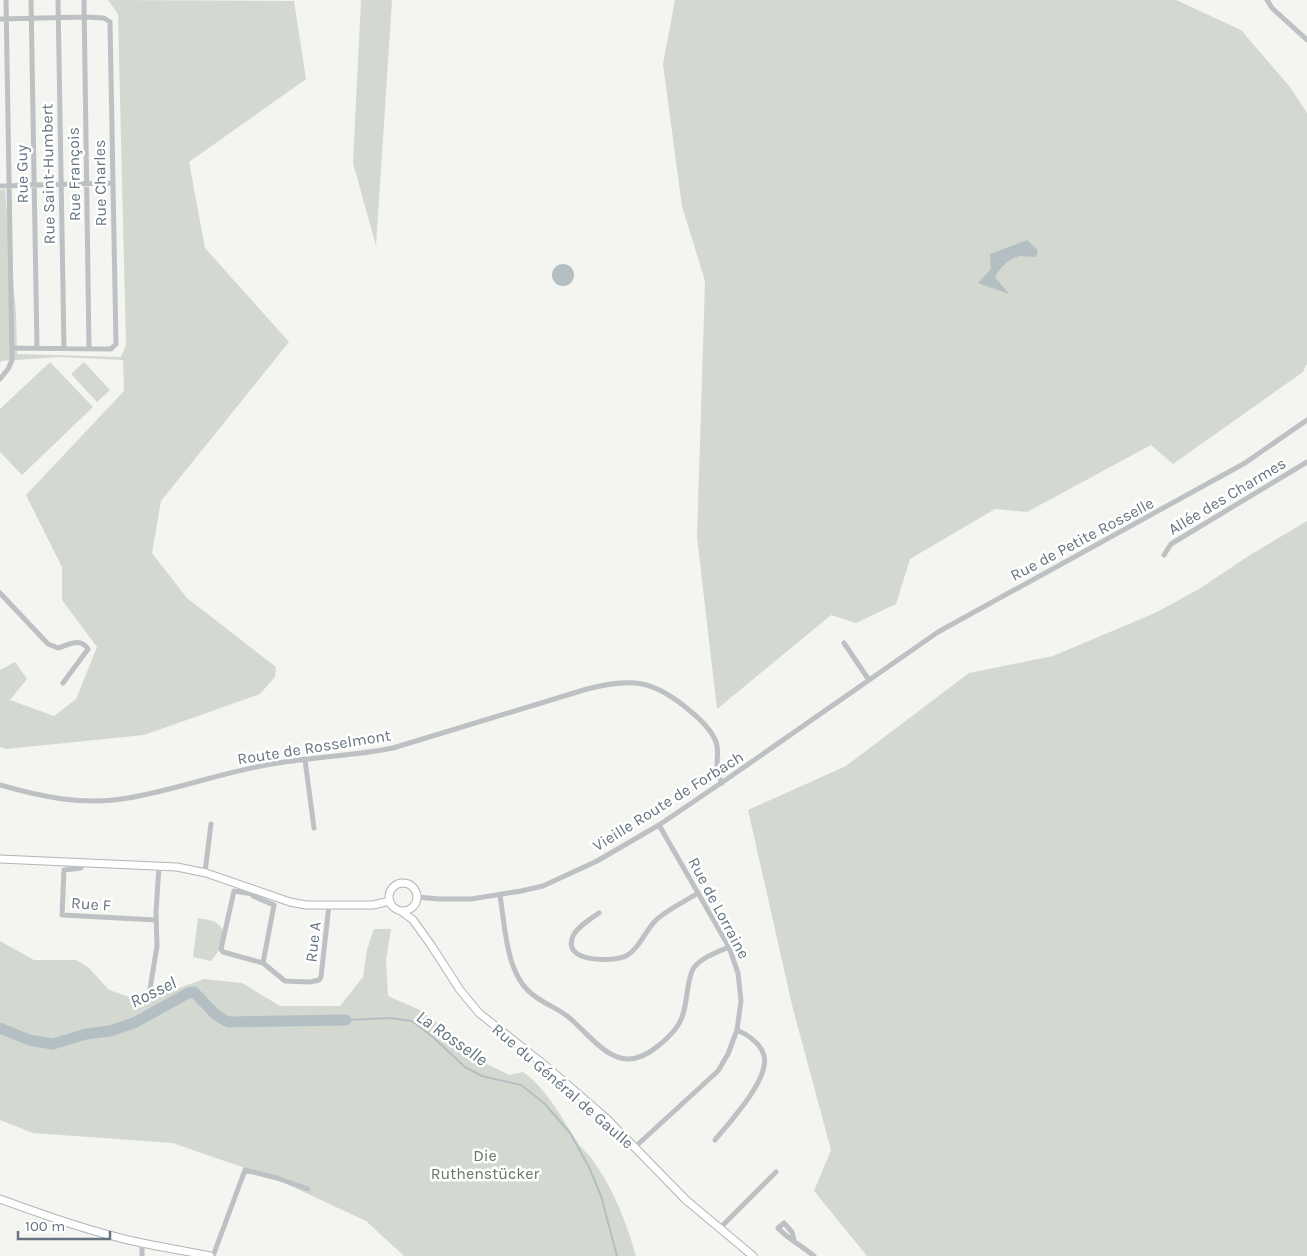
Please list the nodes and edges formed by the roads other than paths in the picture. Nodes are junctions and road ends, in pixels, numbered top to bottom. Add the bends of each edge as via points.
1 (6, 0) edge
2 (31, 0) edge
3 (58, 0) edge
4 (84, 0) edge
5 (1267, 0) edge
6 (85, 17) junction
7 (32, 18) junction
8 (58, 18) junction
9 (3, 19) edge
10 (1307, 40) edge
11 (113, 183) junction
12 (61, 184) junction
13 (87, 184) junction
14 (9, 185) junction
15 (34, 185) junction
16 (0, 186) edge
17 (12, 348) junction
18 (37, 348) junction
19 (64, 348) junction
20 (90, 348) junction
21 (0, 379) edge
22 (1307, 420) edge
23 (1307, 462) edge
24 (1164, 555) dead end
25 (0, 593) edge
26 (844, 642) dead end
27 (868, 680) junction
28 (63, 684) dead end
29 (758, 759) joint
30 (305, 760) junction
31 (722, 782) junction
32 (0, 785) edge
33 (211, 824) dead end
34 (659, 824) junction
35 (314, 828) dead end
36 (0, 859) edge
37 (81, 862) junction
38 (159, 866) junction
39 (205, 872) junction
40 (254, 892) junction
41 (698, 893) junction
42 (500, 895) junction
43 (417, 897) junction
44 (390, 901) junction
45 (329, 905) junction
46 (412, 907) junction
47 (401, 911) junction
48 (598, 913) dead end
49 (156, 920) junction
50 (413, 920) junction
51 (728, 947) junction
52 (262, 963) junction
53 (150, 989) dead end
54 (737, 1030) junction
55 (715, 1140) dead end
56 (635, 1147) junction
57 (776, 1172) dead end
58 (308, 1189) dead end
59 (0, 1199) edge
60 (720, 1228) junction
61 (794, 1240) dead end
62 (142, 1243) junction
63 (142, 1256) edge
64 (211, 1256) edge
65 (753, 1256) edge
66 (814, 1256) edge

1 - 9 street
2 - 7 street, Rue Guy
3 - 8 street, Rue Saint-Humbert
4 - 6 street, Rue François
5 - 10 street
6 - 8 street
6 - 11 street, Rue Charles via 104,18 110,22
6 - 13 street, Rue François
7 - 8 street
7 - 9 street
7 - 15 street, Rue Guy
8 - 12 street, Rue Saint-Humbert
9 - 14 street
11 - 13 street
11 - 20 street, Rue Charles via 116,344 111,349
12 - 13 street
12 - 15 street
12 - 19 street, Rue Saint-Humbert
13 - 20 street, Rue François
14 - 15 street
14 - 16 street
14 - 17 street
15 - 18 street, Rue Guy
17 - 18 street
17 - 21 street via 12,360
18 - 19 street
19 - 20 street
22 - 27 street, Rue de Petite Rosselle via 1245,463 944,628
23 - 24 street, Allée des Charmes via 1171,544
25 - 28 street via 48,644 58,648 78,641 88,649
26 - 27 street
27 - 29 street, Rue de Petite Rosselle
29 - 31 street, Vieille Route de Forbach
30 - 31 street, Route de Rosselmont via 393,748 586,689 628,682 662,690 700,719 716,742 716,770
30 - 32 street, Route de Rosselmont via 96,801 48,798
30 - 35 street
31 - 34 street, Vieille Route de Forbach
33 - 39 street
34 - 41 street, Rue de Lorraine
34 - 42 street, Vieille Route de Forbach via 597,861 543,886
36 - 37 main road
37 - 38 main road
37 - 49 street, Rue F via 81,868 64,870 62,915
38 - 39 main road
38 - 49 street
39 - 40 main road
40 - 45 main road via 306,905
40 - 52 street via 274,905
40 - 52 street via 234,891 221,949 222,952
41 - 48 street via 665,912 648,928 632,952 616,959 585,958 575,953 572,946 572,937
41 - 51 street, Rue de Lorraine
42 - 43 street, Vieille Route de Forbach via 447,899
42 - 51 street via 507,943 522,985 541,1001 560,1010 609,1054 619,1059 636,1059 666,1040 682,1020 694,968 700,961
43 - 44 main road via 409,884 399,884 391,890
43 - 46 main road
44 - 45 main road via 373,905
44 - 47 main road
45 - 52 street, Rue A via 319,980 285,981
46 - 47 main road
46 - 50 main road
47 - 50 main road, Rue du Général de Gaulle
49 - 53 street via 157,946
50 - 56 main road, Rue du Général de Gaulle via 479,1013 570,1087
51 - 54 street, Rue de Lorraine via 740,982
54 - 55 street via 758,1044 765,1056 763,1072 754,1090
54 - 56 street, Rue de Lorraine via 718,1071
56 - 60 main road, Rue du Général de Gaulle via 686,1200
57 - 60 street
58 - 64 street via 245,1170
59 - 62 main road
60 - 65 main road, Rue du Général de Gaulle
61 - 66 street
62 - 63 street
62 - 64 main road

